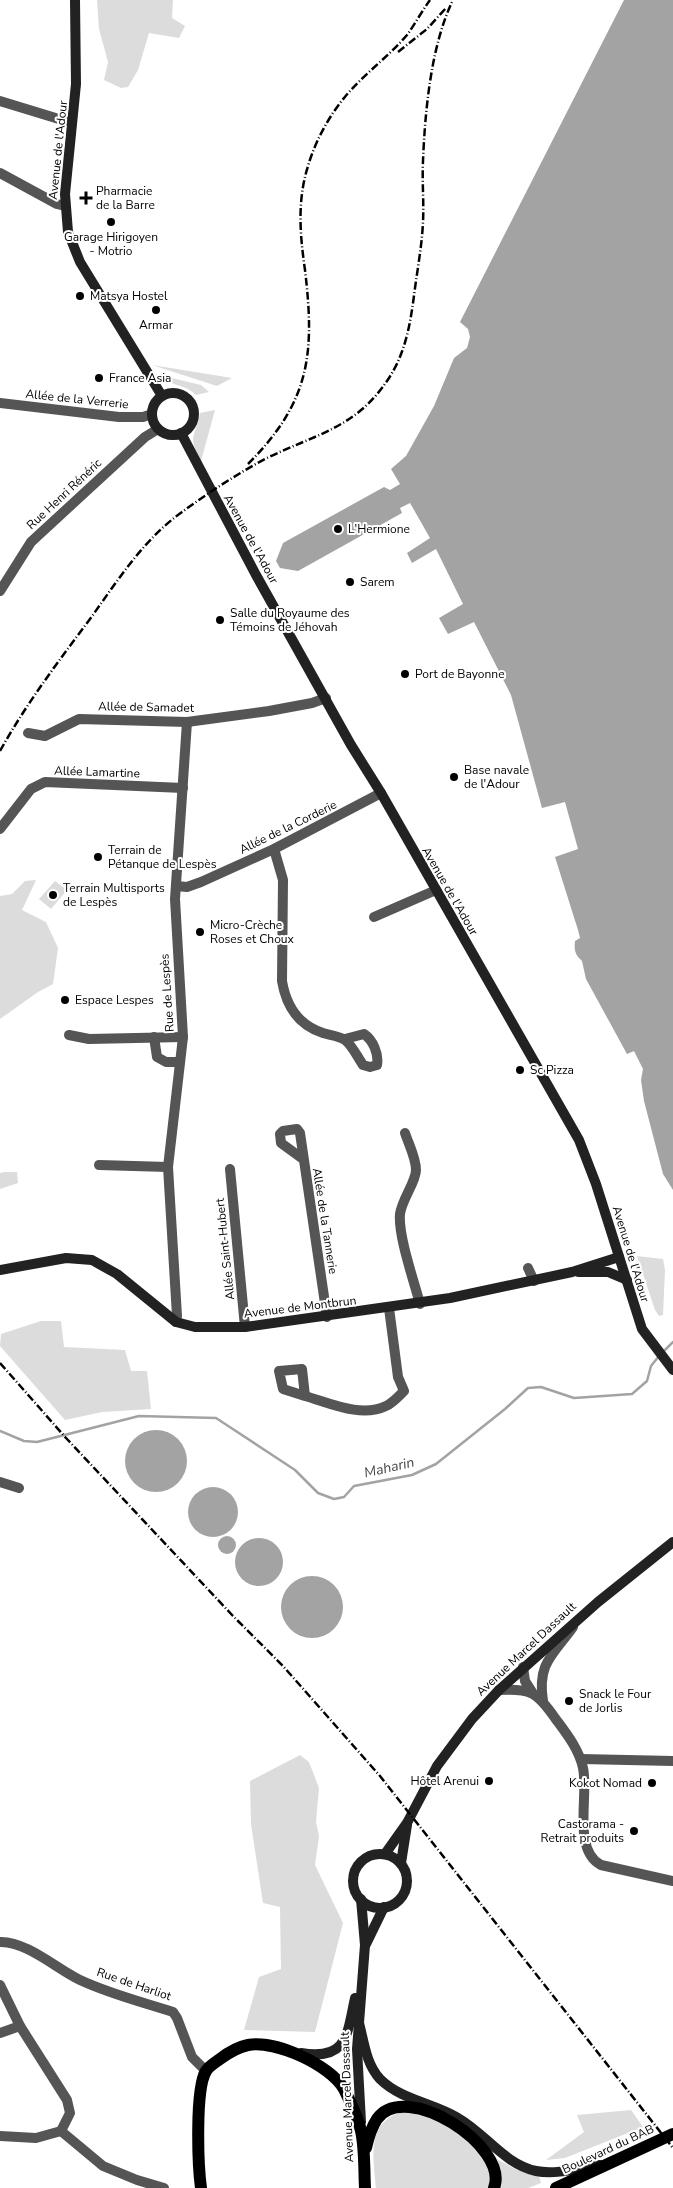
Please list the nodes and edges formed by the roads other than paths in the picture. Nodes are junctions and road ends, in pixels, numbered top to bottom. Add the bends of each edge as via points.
1 (75, 0) edge
2 (0, 101) edge
3 (72, 123) junction
4 (0, 173) edge
5 (65, 206) junction
6 (162, 396) junction
7 (0, 403) edge
8 (152, 414) junction
9 (158, 429) junction
10 (181, 433) junction
11 (0, 591) edge
12 (326, 698) junction
13 (187, 722) junction
14 (28, 733) dead end
15 (183, 788) junction
16 (381, 792) junction
17 (0, 829) edge
18 (274, 849) junction
19 (176, 886) junction
20 (436, 890) junction
21 (374, 916) dead end
22 (70, 1035) dead end
23 (154, 1037) junction
24 (182, 1037) junction
25 (345, 1039) dead end
26 (180, 1062) junction
27 (405, 1133) dead end
28 (303, 1159) dead end
29 (99, 1165) dead end
30 (168, 1167) junction
31 (230, 1169) dead end
32 (619, 1257) junction
33 (528, 1268) dead end
34 (0, 1270) edge
35 (572, 1272) junction
36 (627, 1280) junction
37 (534, 1281) junction
38 (420, 1304) junction
39 (390, 1308) junction
40 (327, 1317) junction
41 (176, 1322) junction
42 (245, 1327) junction
43 (672, 1369) edge
44 (305, 1396) dead end
45 (0, 1482) edge
46 (19, 1488) dead end
47 (673, 1542) edge
48 (579, 1619) junction
49 (523, 1667) junction
50 (498, 1690) junction
51 (532, 1692) junction
52 (543, 1701) junction
53 (581, 1759) junction
54 (673, 1762) edge
55 (409, 1819) junction
56 (385, 1854) junction
57 (401, 1863) junction
58 (673, 1881) edge
59 (361, 1899) junction
60 (384, 1907) junction
61 (0, 1942) edge
62 (365, 1945) junction
63 (362, 1973) junction
64 (0, 1985) edge
65 (358, 2023) junction
66 (20, 2026) junction
67 (0, 2033) edge
68 (290, 2052) junction
69 (206, 2071) junction
70 (61, 2130) junction
71 (361, 2131) junction
72 (673, 2135) edge
73 (0, 2136) edge
74 (363, 2158) junction
75 (606, 2164) junction
76 (164, 2188) edge
77 (200, 2188) edge
78 (365, 2188) edge
79 (494, 2188) edge
80 (556, 2188) edge

1 - 3 main road, Avenue de l'Adour via 76,84
2 - 3 street
3 - 5 main road, Avenue de l'Adour
4 - 5 street
5 - 6 main road, Avenue de l'Adour via 68,232 80,262
6 - 8 main road
6 - 10 main road via 180,394 193,406 193,422
7 - 8 street, Allée de la Verrerie via 119,417
8 - 9 main road
9 - 10 main road via 170,435
9 - 11 street, Rue Henri Rénéric via 144,437 31,542
10 - 12 main road, Avenue de l'Adour
12 - 13 street, Allée de Samadet via 269,712
12 - 16 main road, Avenue de l'Adour
13 - 14 street, Allée de Samadet via 79,719 45,736
13 - 15 street, Rue de Lespès
15 - 17 street, Allée Lamartine via 45,782 31,789
15 - 19 street, Rue de Lespès
16 - 18 street, Allée de la Corderie
16 - 20 main road, Avenue de l'Adour
18 - 19 street, Allée de la Corderie via 188,887
18 - 25 street via 283,880 282,981 285,997 292,1011 304,1023 320,1032
19 - 24 street, Rue de Lespès
20 - 21 street
20 - 32 main road, Avenue de l'Adour via 579,1140
22 - 23 street via 89,1039
23 - 24 street
23 - 26 street via 157,1057 166,1062
24 - 26 street, Rue de Lespès
26 - 30 street, Rue de Lespès
27 - 38 street via 416,1172 400,1214
28 - 40 street, Allée de la Tannerie
29 - 30 street
30 - 41 street, Rue de Lespès
31 - 42 street, Allée Saint-Hubert
32 - 35 main road, Avenue de Montbrun
32 - 36 main road, Avenue de l'Adour
33 - 37 street
34 - 41 main road, Avenue de Montbrun via 66,1258 92,1260 117,1274
35 - 36 main road via 608,1272
35 - 37 main road, Avenue de Montbrun
36 - 43 main road, Avenue de l'Adour via 642,1329
37 - 38 main road, Avenue de Montbrun
38 - 39 main road, Avenue de Montbrun
39 - 40 main road, Avenue de Montbrun
39 - 44 street via 398,1377 404,1390 388,1405 360,1411
40 - 42 main road, Avenue de Montbrun
41 - 42 main road, Avenue de Montbrun via 195,1327
45 - 46 street
47 - 48 main road, Avenue Marcel Dassault
48 - 49 main road, Avenue Marcel Dassault
48 - 52 street via 542,1672
49 - 50 main road, Avenue Marcel Dassault
49 - 51 street via 525,1681
50 - 51 street
50 - 55 main road, Avenue Marcel Dassault via 437,1766
51 - 52 street
52 - 53 street via 573,1742
53 - 54 street
53 - 58 street via 588,1854 601,1865
55 - 56 main road, Avenue Marcel Dassault
55 - 57 main road, Avenue Marcel Dassault
56 - 57 main road
56 - 59 main road via 365,1858 356,1869 354,1884
57 - 60 main road via 407,1874 406,1890 396,1902
59 - 60 main road via 367,1904
59 - 62 main road, Avenue Marcel Dassault
60 - 62 main road, Avenue Marcel Dassault
61 - 69 street, Rue de Harliot via 20,1946 109,1992 173,2012 192,2057
62 - 63 main road, Avenue Marcel Dassault
63 - 65 main road, Avenue Marcel Dassault
63 - 68 main road via 346,2036 339,2048 326,2055
64 - 66 street
65 - 71 main road, Avenue Marcel Dassault
65 - 75 main road via 368,2060 379,2078 405,2095 460,2118 519,2165 549,2172
66 - 67 street
66 - 70 street via 67,2100 70,2113
68 - 69 main road via 264,2045 248,2045 225,2055
68 - 71 main road via 334,2076 344,2089
69 - 77 main road via 201,2090
70 - 73 street via 36,2138
70 - 76 street via 103,2166
71 - 74 main road, Avenue Marcel Dassault
72 - 75 main road, Boulevard du BAB
74 - 78 main road, Avenue Marcel Dassault
74 - 79 main road via 377,2119 394,2107 412,2107 434,2113 473,2139 494,2164
75 - 80 main road, Boulevard du BAB

